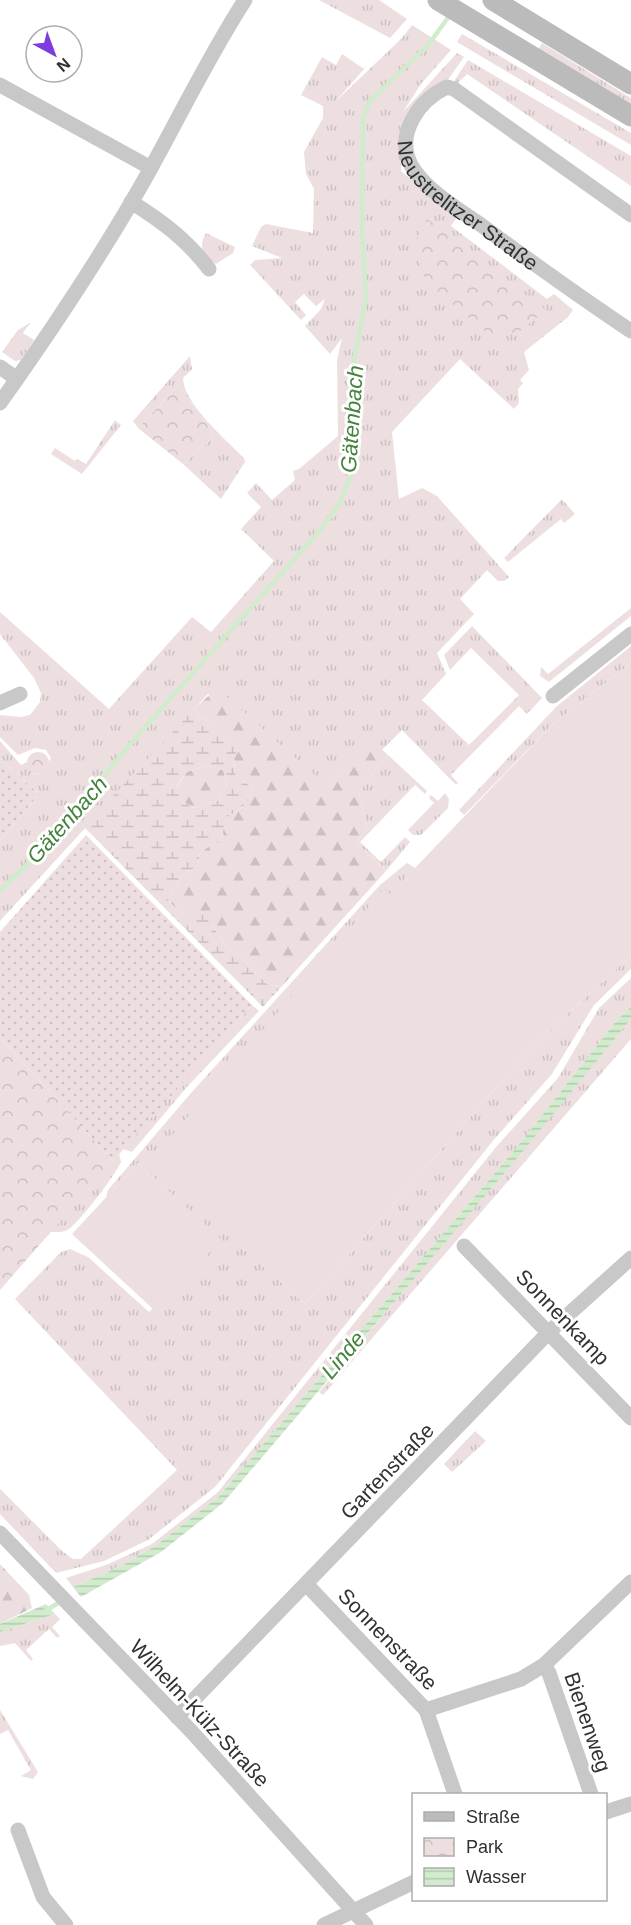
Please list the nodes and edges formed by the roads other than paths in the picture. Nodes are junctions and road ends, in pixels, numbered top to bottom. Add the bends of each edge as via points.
1 (245, 0) edge
2 (438, 0) edge
3 (493, 0) edge
4 (631, 84) edge
5 (0, 85) edge
6 (631, 116) edge
7 (151, 168) junction
8 (131, 202) junction
9 (631, 215) edge
10 (209, 269) dead end
11 (631, 331) edge
12 (0, 367) edge
13 (17, 379) junction
14 (0, 403) edge
15 (631, 634) edge
16 (20, 694) dead end
17 (553, 696) dead end
18 (0, 703) edge
19 (464, 1246) dead end
20 (631, 1258) edge
21 (550, 1331) junction
22 (631, 1418) edge
23 (0, 1533) edge
24 (631, 1582) edge
25 (307, 1585) junction
26 (544, 1665) junction
27 (426, 1710) junction
28 (177, 1717) junction
29 (455, 1793) edge
30 (591, 1793) edge
31 (631, 1804) edge
32 (607, 1812) edge
33 (18, 1830) dead end
34 (412, 1883) edge
35 (351, 1910) junction
36 (66, 1925) edge
37 (324, 1925) edge
38 (366, 1925) edge

1 - 7 street
2 - 6 main road
3 - 4 main road
5 - 7 street
7 - 8 street
8 - 10 street via 168,226
8 - 13 street
9 - 11 street, Neustrelitzer Straße via 454,89 447,87 428,99 409,125 406,148 410,163 428,185
12 - 13 street
13 - 14 street
15 - 17 street
16 - 18 street
19 - 21 street, Sonnenkamp
20 - 21 street, Gartenstraße
21 - 22 street, Sonnenkamp
21 - 25 street, Gartenstraße
23 - 28 street, Wilhelm-Külz-Straße
24 - 26 street, Bienenweg
25 - 27 street, Sonnenstraße
25 - 28 street, Gartenstraße
26 - 27 street, Bienenweg via 521,1678
26 - 30 street, Bienenweg
27 - 29 street, Sonnenstraße
28 - 35 street, Wilhelm-Külz-Straße
31 - 32 street
33 - 36 street via 43,1897
34 - 35 street
35 - 37 street
35 - 38 street, Wilhelm-Külz-Straße

